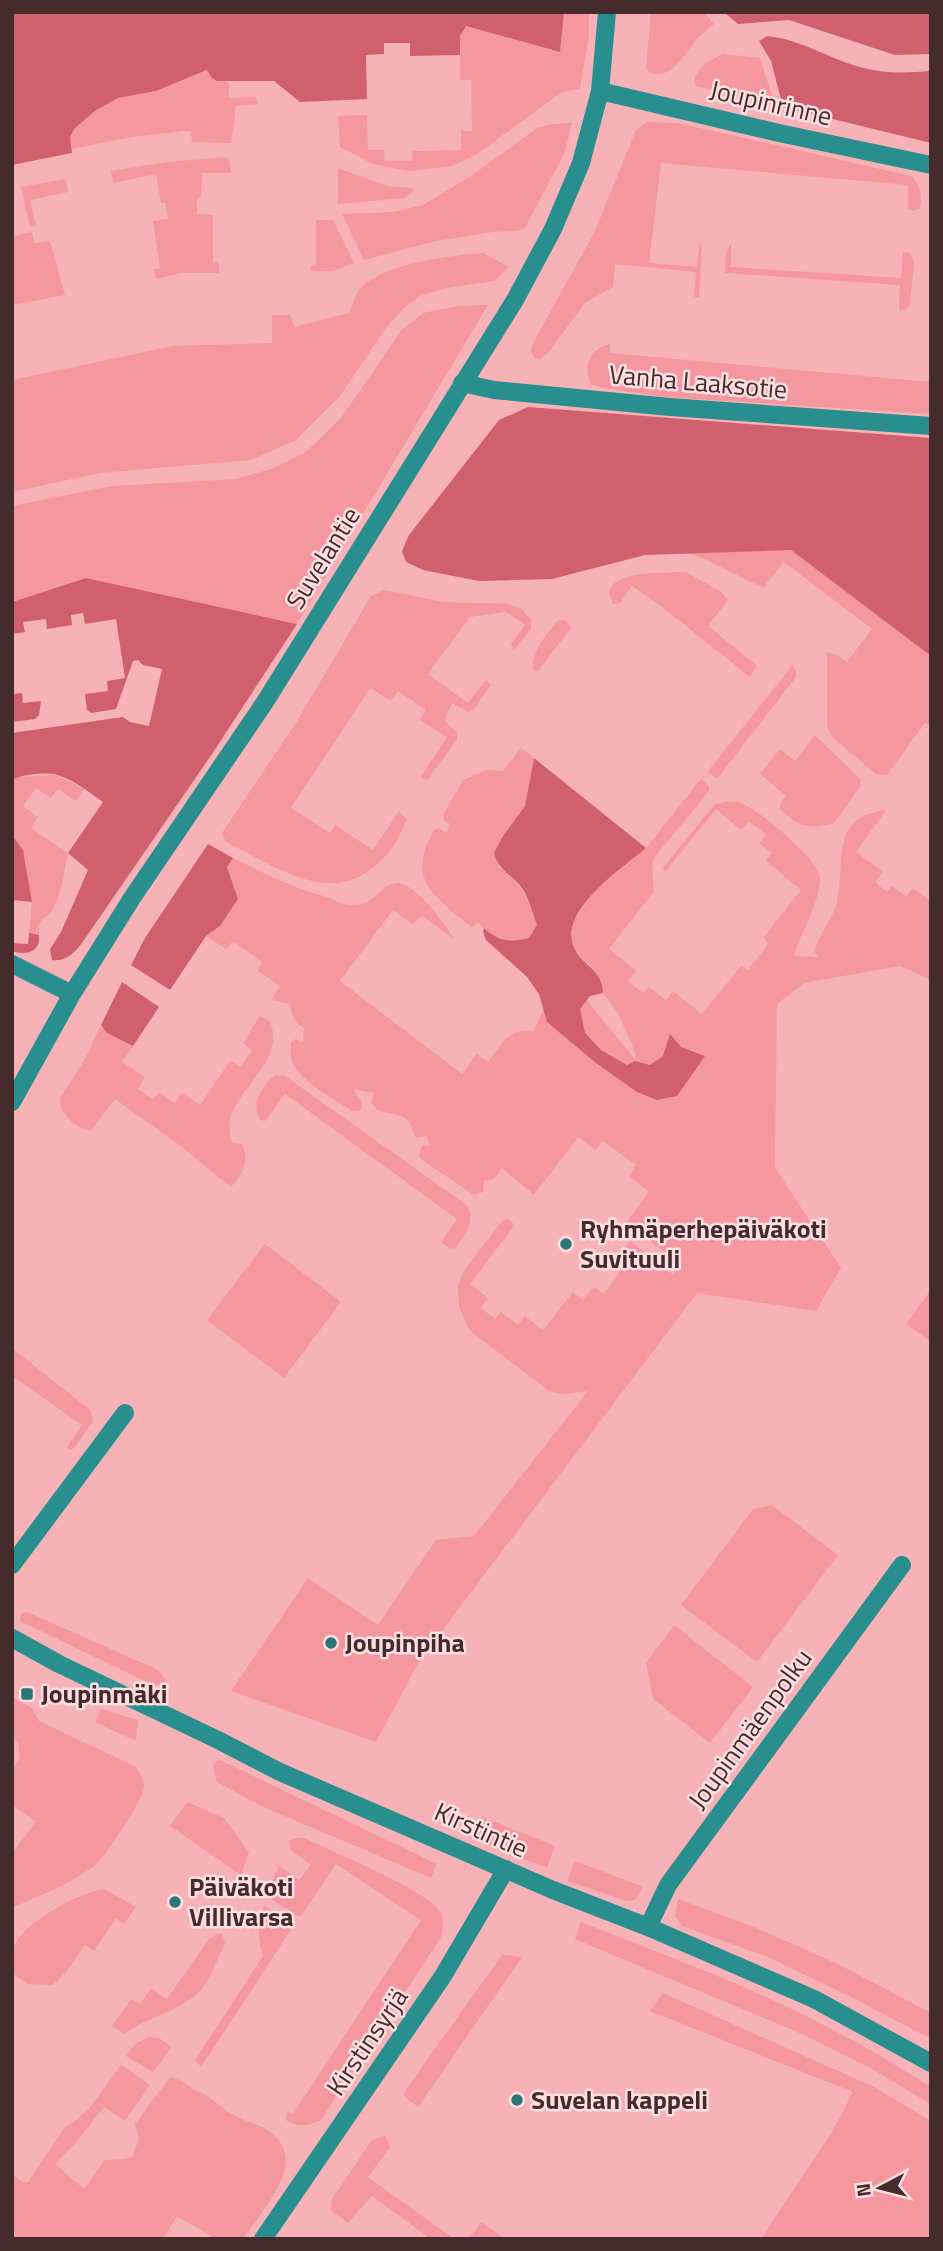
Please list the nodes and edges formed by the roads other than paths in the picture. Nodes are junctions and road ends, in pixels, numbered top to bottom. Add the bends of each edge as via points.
1 (607, 12) edge
2 (600, 91) junction
3 (931, 165) edge
4 (462, 383) junction
5 (931, 426) edge
6 (12, 964) edge
7 (72, 994) junction
8 (12, 1102) edge
9 (125, 1412) dead end
10 (12, 1565) edge
11 (902, 1565) dead end
12 (12, 1638) edge
13 (506, 1869) junction
14 (648, 1927) junction
15 (931, 2063) edge
16 (264, 2239) edge

1 - 2 street, Suvelantie
2 - 3 street, Joupinrinne
2 - 4 street, Suvelantie via 581,163 553,229
4 - 5 street, Vanha Laaksotie via 644,404
4 - 7 street, Suvelantie via 265,702
6 - 7 street
7 - 8 street, Suvelantie
9 - 10 street
11 - 14 street, Joupinmäenpolku via 668,1885
12 - 13 street, Kirstintie via 280,1772
13 - 14 street, Kirstintie
13 - 16 street, Kirstinsyrjä via 443,1976
14 - 15 street, Kirstintie via 814,1999

